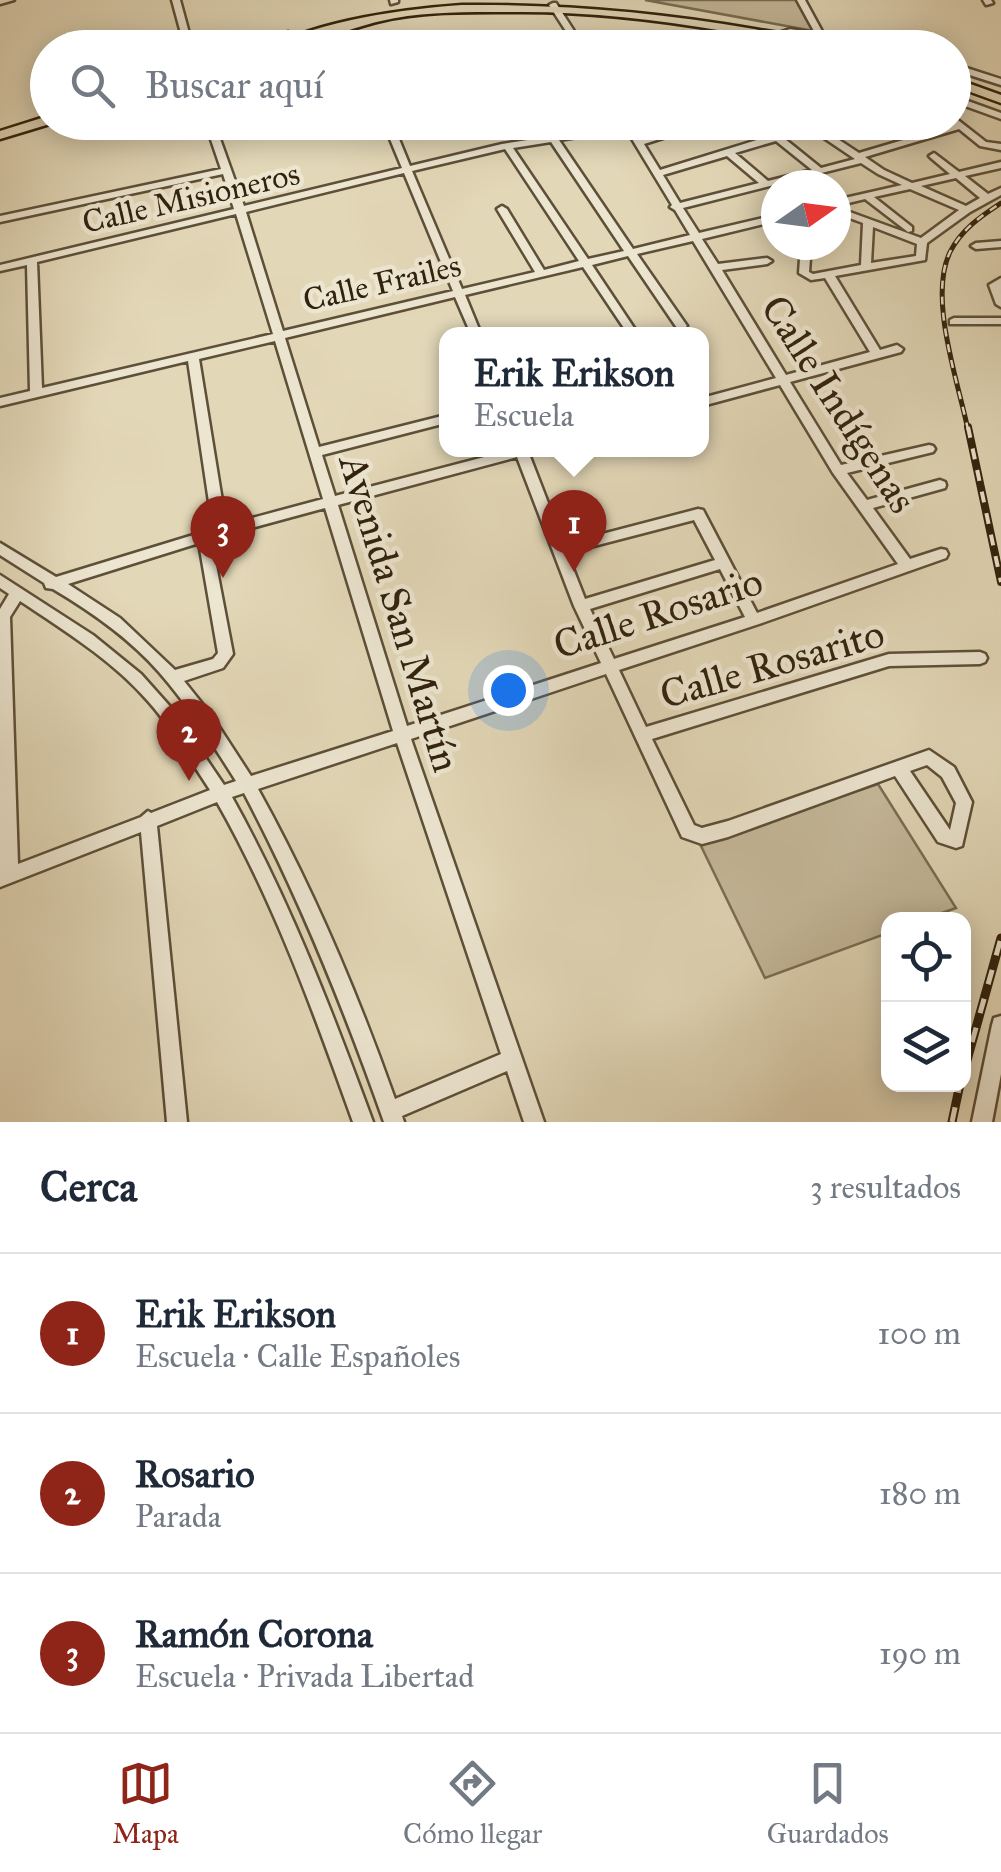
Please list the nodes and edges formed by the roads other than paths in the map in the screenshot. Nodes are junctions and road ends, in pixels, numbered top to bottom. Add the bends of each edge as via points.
1 (176, 0) edge
2 (514, 0) edge
3 (801, 0) edge
4 (396, 1) edge
5 (0, 2) edge
6 (12, 3) edge
7 (553, 5) junction
8 (345, 27) junction
9 (184, 30) edge
10 (303, 30) edge
11 (335, 30) edge
12 (346, 30) edge
13 (569, 30) edge
14 (731, 30) edge
15 (817, 30) edge
16 (971, 72) edge
17 (1001, 82) edge
18 (971, 89) edge
19 (1001, 100) edge
20 (971, 105) edge
21 (30, 114) edge
22 (1001, 116) edge
23 (0, 123) edge
24 (30, 126) edge
25 (971, 134) edge
26 (0, 135) edge
27 (215, 140) edge
28 (395, 140) edge
29 (536, 140) edge
30 (552, 140) edge
31 (645, 140) edge
32 (772, 140) edge
33 (780, 140) edge
34 (833, 140) edge
35 (910, 140) edge
36 (638, 142) joint
37 (507, 146) junction
38 (1001, 146) edge
39 (730, 153) junction
40 (934, 156) dead end
41 (860, 158) junction
42 (1001, 165) edge
43 (817, 170) edge
44 (821, 170) edge
45 (226, 171) junction
46 (408, 172) junction
47 (656, 174) junction
48 (957, 176) junction
49 (761, 180) edge
50 (761, 185) edge
51 (912, 186) junction
52 (1001, 191) edge
53 (867, 196) junction
54 (986, 198) junction
55 (851, 201) edge
56 (675, 207) junction
57 (502, 209) dead end
58 (966, 210) junction
59 (240, 213) junction
60 (851, 214) edge
61 (0, 219) edge
62 (761, 221) edge
63 (868, 223) junction
64 (908, 229) dead end
65 (693, 237) junction
66 (922, 242) junction
67 (1001, 244) edge
68 (976, 246) dead end
69 (630, 252) junction
70 (805, 260) edge
71 (32, 261) junction
72 (767, 261) dead end
73 (586, 263) junction
74 (866, 266) junction
75 (0, 268) edge
76 (714, 268) junction
77 (542, 273) junction
78 (828, 274) junction
79 (811, 277) joint
80 (998, 281) edge
81 (460, 293) junction
82 (1001, 304) edge
83 (954, 322) dead end
84 (1001, 322) edge
85 (681, 326) dead end
86 (473, 327) edge
87 (628, 327) edge
88 (279, 336) junction
89 (897, 349) dead end
90 (877, 354) junction
91 (193, 356) junction
92 (782, 380) junction
93 (36, 393) junction
94 (709, 400) edge
95 (0, 402) edge
96 (439, 420) edge
97 (929, 450) dead end
98 (315, 452) junction
99 (498, 457) edge
100 (526, 457) edge
101 (838, 470) junction
102 (940, 486) dead end
103 (332, 504) junction
104 (864, 506) junction
105 (212, 534) junction
106 (0, 548) edge
107 (559, 550) junction
108 (941, 554) dead end
109 (724, 563) junction
110 (907, 565) junction
111 (0, 581) edge
112 (51, 584) junction
113 (17, 593) junction
114 (581, 606) junction
115 (754, 620) junction
116 (980, 658) dead end
117 (608, 665) junction
118 (171, 678) junction
119 (643, 735) junction
120 (402, 736) junction
121 (898, 767) junction
122 (248, 784) junction
123 (222, 793) junction
124 (148, 819) junction
125 (5, 877) edge
126 (1000, 1030) edge
127 (513, 1059) junction
128 (392, 1116) edge
129 (177, 1122) edge
130 (363, 1122) edge
131 (534, 1122) edge
132 (982, 1122) edge

1 - 9 street
2 - 7 highway
3 - 15 street
4 - 10 highway
5 - 6 street
7 - 8 highway via 446,8
7 - 13 street
7 - 14 highway
8 - 11 highway
8 - 12 street
16 - 17 street
18 - 19 highway
20 - 22 street
21 - 23 highway
24 - 26 highway
25 - 38 street via 988,147
27 - 45 street, Avenida San Martín
28 - 46 street
29 - 37 street, Calle Misioneros
30 - 69 street
31 - 36 street
32 - 39 street
33 - 43 street
34 - 41 street
35 - 41 street
36 - 47 street, Calle Indígenas
37 - 46 street, Calle Misioneros
37 - 73 street
39 - 47 street
39 - 49 street
40 - 48 street
41 - 44 street
41 - 51 street
42 - 48 street
45 - 59 street, Avenida San Martín
45 - 61 street
46 - 59 street, Calle Misioneros
46 - 81 street
47 - 56 street, Calle Indígenas
48 - 51 street
48 - 54 street
50 - 56 street
51 - 53 street
51 - 58 street
52 - 54 street
53 - 55 street
53 - 64 street
54 - 58 street
56 - 65 street, Calle Indígenas
57 - 77 street
58 - 66 street
59 - 71 street, Calle Misioneros
59 - 88 street, Avenida San Martín
60 - 63 street
62 - 65 street, Calle Frailes
63 - 66 street
63 - 74 street
65 - 69 street, Calle Frailes
65 - 76 street, Calle Indígenas
66 - 74 street via 921,258
67 - 68 street
69 - 73 street, Calle Frailes
69 - 85 street
70 - 79 street via 804,273
71 - 75 street, Calle Misioneros
71 - 93 street
72 - 76 street
73 - 77 street, Calle Frailes
73 - 87 street
74 - 78 street
76 - 92 street, Calle Indígenas
77 - 81 street, Calle Frailes
78 - 79 street
78 - 90 street
80 - 82 street
81 - 86 street
81 - 88 street, Calle Frailes
83 - 84 street
88 - 91 street, Calle Frailes
88 - 98 street, Avenida San Martín
89 - 90 street
90 - 92 street
91 - 93 street, Calle Frailes
91 - 105 street
92 - 94 street
92 - 101 street, Calle Indígenas
93 - 95 street, Calle Frailes
96 - 98 street
97 - 101 street
98 - 103 street, Avenida San Martín
99 - 103 street
100 - 107 street
101 - 104 street, Calle Indígenas
102 - 104 street
103 - 105 street
103 - 120 street, Avenida San Martín
104 - 110 street, Calle Indígenas
105 - 112 street
105 - 118 street via 226,654 218,664
106 - 112 street
107 - 109 street via 698,514
107 - 114 street
108 - 110 street, Calle Rosario
109 - 114 street
109 - 115 street
110 - 115 street, Calle Rosario
111 - 113 street
112 - 118 street via 115,622
113 - 123 street via 136,678
113 - 125 street via 3,617
114 - 117 street
115 - 117 street, Calle Rosario
116 - 119 street, Calle Rosarito via 889,660
117 - 119 street
117 - 120 street, Calle Rosario
118 - 122 street
119 - 121 street via 680,821 702,836
120 - 122 street, Calle Rosario
120 - 127 street, Avenida San Martín
121 - 121 street via 944,836 956,840 964,802 948,772 929,757
122 - 123 street, Calle Rosario
122 - 128 street via 337,972
123 - 124 street, Calle Rosario
123 - 130 street via 263,868
124 - 125 street, Calle Rosario
124 - 129 street
126 - 132 street
127 - 128 street
127 - 131 street, Avenida San Martín

